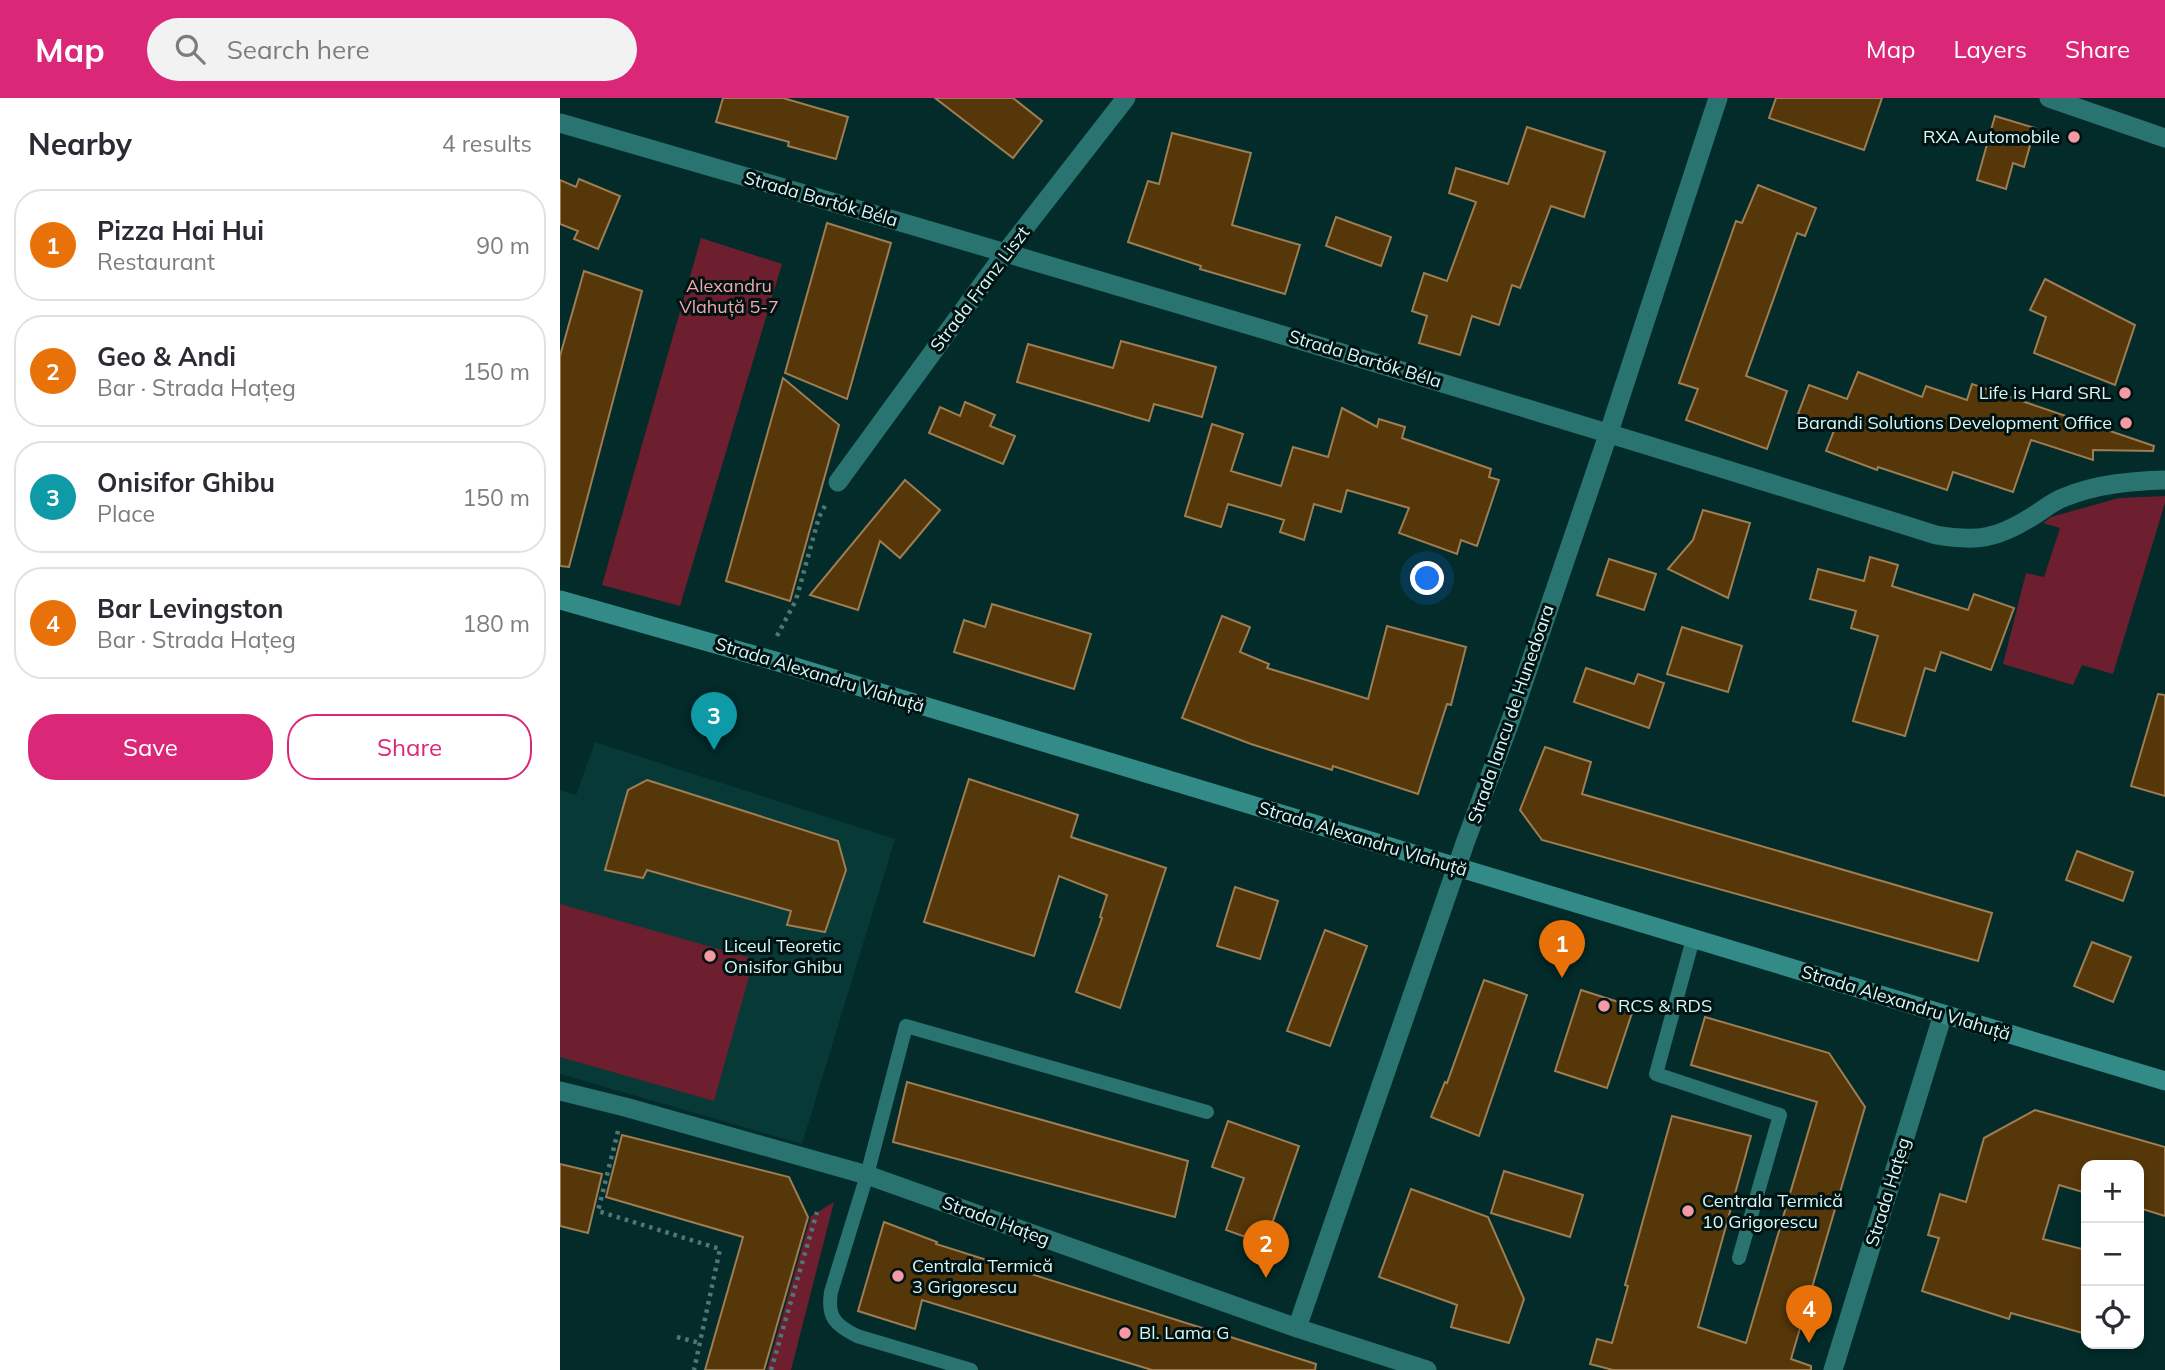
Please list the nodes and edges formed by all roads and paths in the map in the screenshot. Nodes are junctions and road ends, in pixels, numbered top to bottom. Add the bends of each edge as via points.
1 (1126, 98) edge
2 (1718, 98) edge
3 (2049, 98) edge
4 (560, 123) edge
5 (2165, 138) edge
6 (1006, 252) junction
7 (1609, 432) junction
8 (2165, 480) edge
9 (838, 482) joint
10 (560, 600) edge
11 (765, 659) junction
12 (1458, 868) junction
13 (1693, 939) junction
14 (1943, 1014) junction
15 (2165, 1081) edge
16 (560, 1091) edge
17 (1207, 1112) dead end
18 (615, 1142) dead end
19 (867, 1175) junction
20 (817, 1212) dead end
21 (1739, 1258) dead end
22 (1297, 1328) junction
23 (677, 1337) dead end
24 (700, 1343) junction
25 (694, 1370) edge
26 (771, 1370) edge
27 (971, 1370) edge
28 (1427, 1370) edge
29 (1833, 1370) edge

1 - 6 street, Strada Franz Liszt
2 - 7 street, Strada Iancu de Hunedoara
3 - 5 street
4 - 6 street, Strada Bartók Béla
6 - 7 street, Strada Bartók Béla
6 - 9 street, Strada Franz Liszt
7 - 8 street, Strada Bartók Béla via 1936,535 1965,540 2017,526 2063,497 2100,486
7 - 12 street, Strada Iancu de Hunedoara
9 - 11 path via 819,517 796,600
10 - 11 main road, Strada Alexandru Vlahuță
11 - 12 main road, Strada Alexandru Vlahuță
12 - 13 main road, Strada Alexandru Vlahuță
12 - 22 street, Strada Iancu de Hunedoara
13 - 14 main road, Strada Alexandru Vlahuță
13 - 21 lane via 1656,1074 1780,1115
14 - 15 main road, Strada Alexandru Vlahuță
14 - 29 street, Strada Hațeg
16 - 19 street, Strada Hațeg
17 - 19 lane via 906,1026
18 - 24 path via 598,1211 720,1249
19 - 22 street, Strada Hațeg
19 - 27 lane via 831,1292 828,1307 834,1319 857,1336
20 - 26 path
22 - 28 street, Strada Hațeg
23 - 24 path
24 - 25 path

